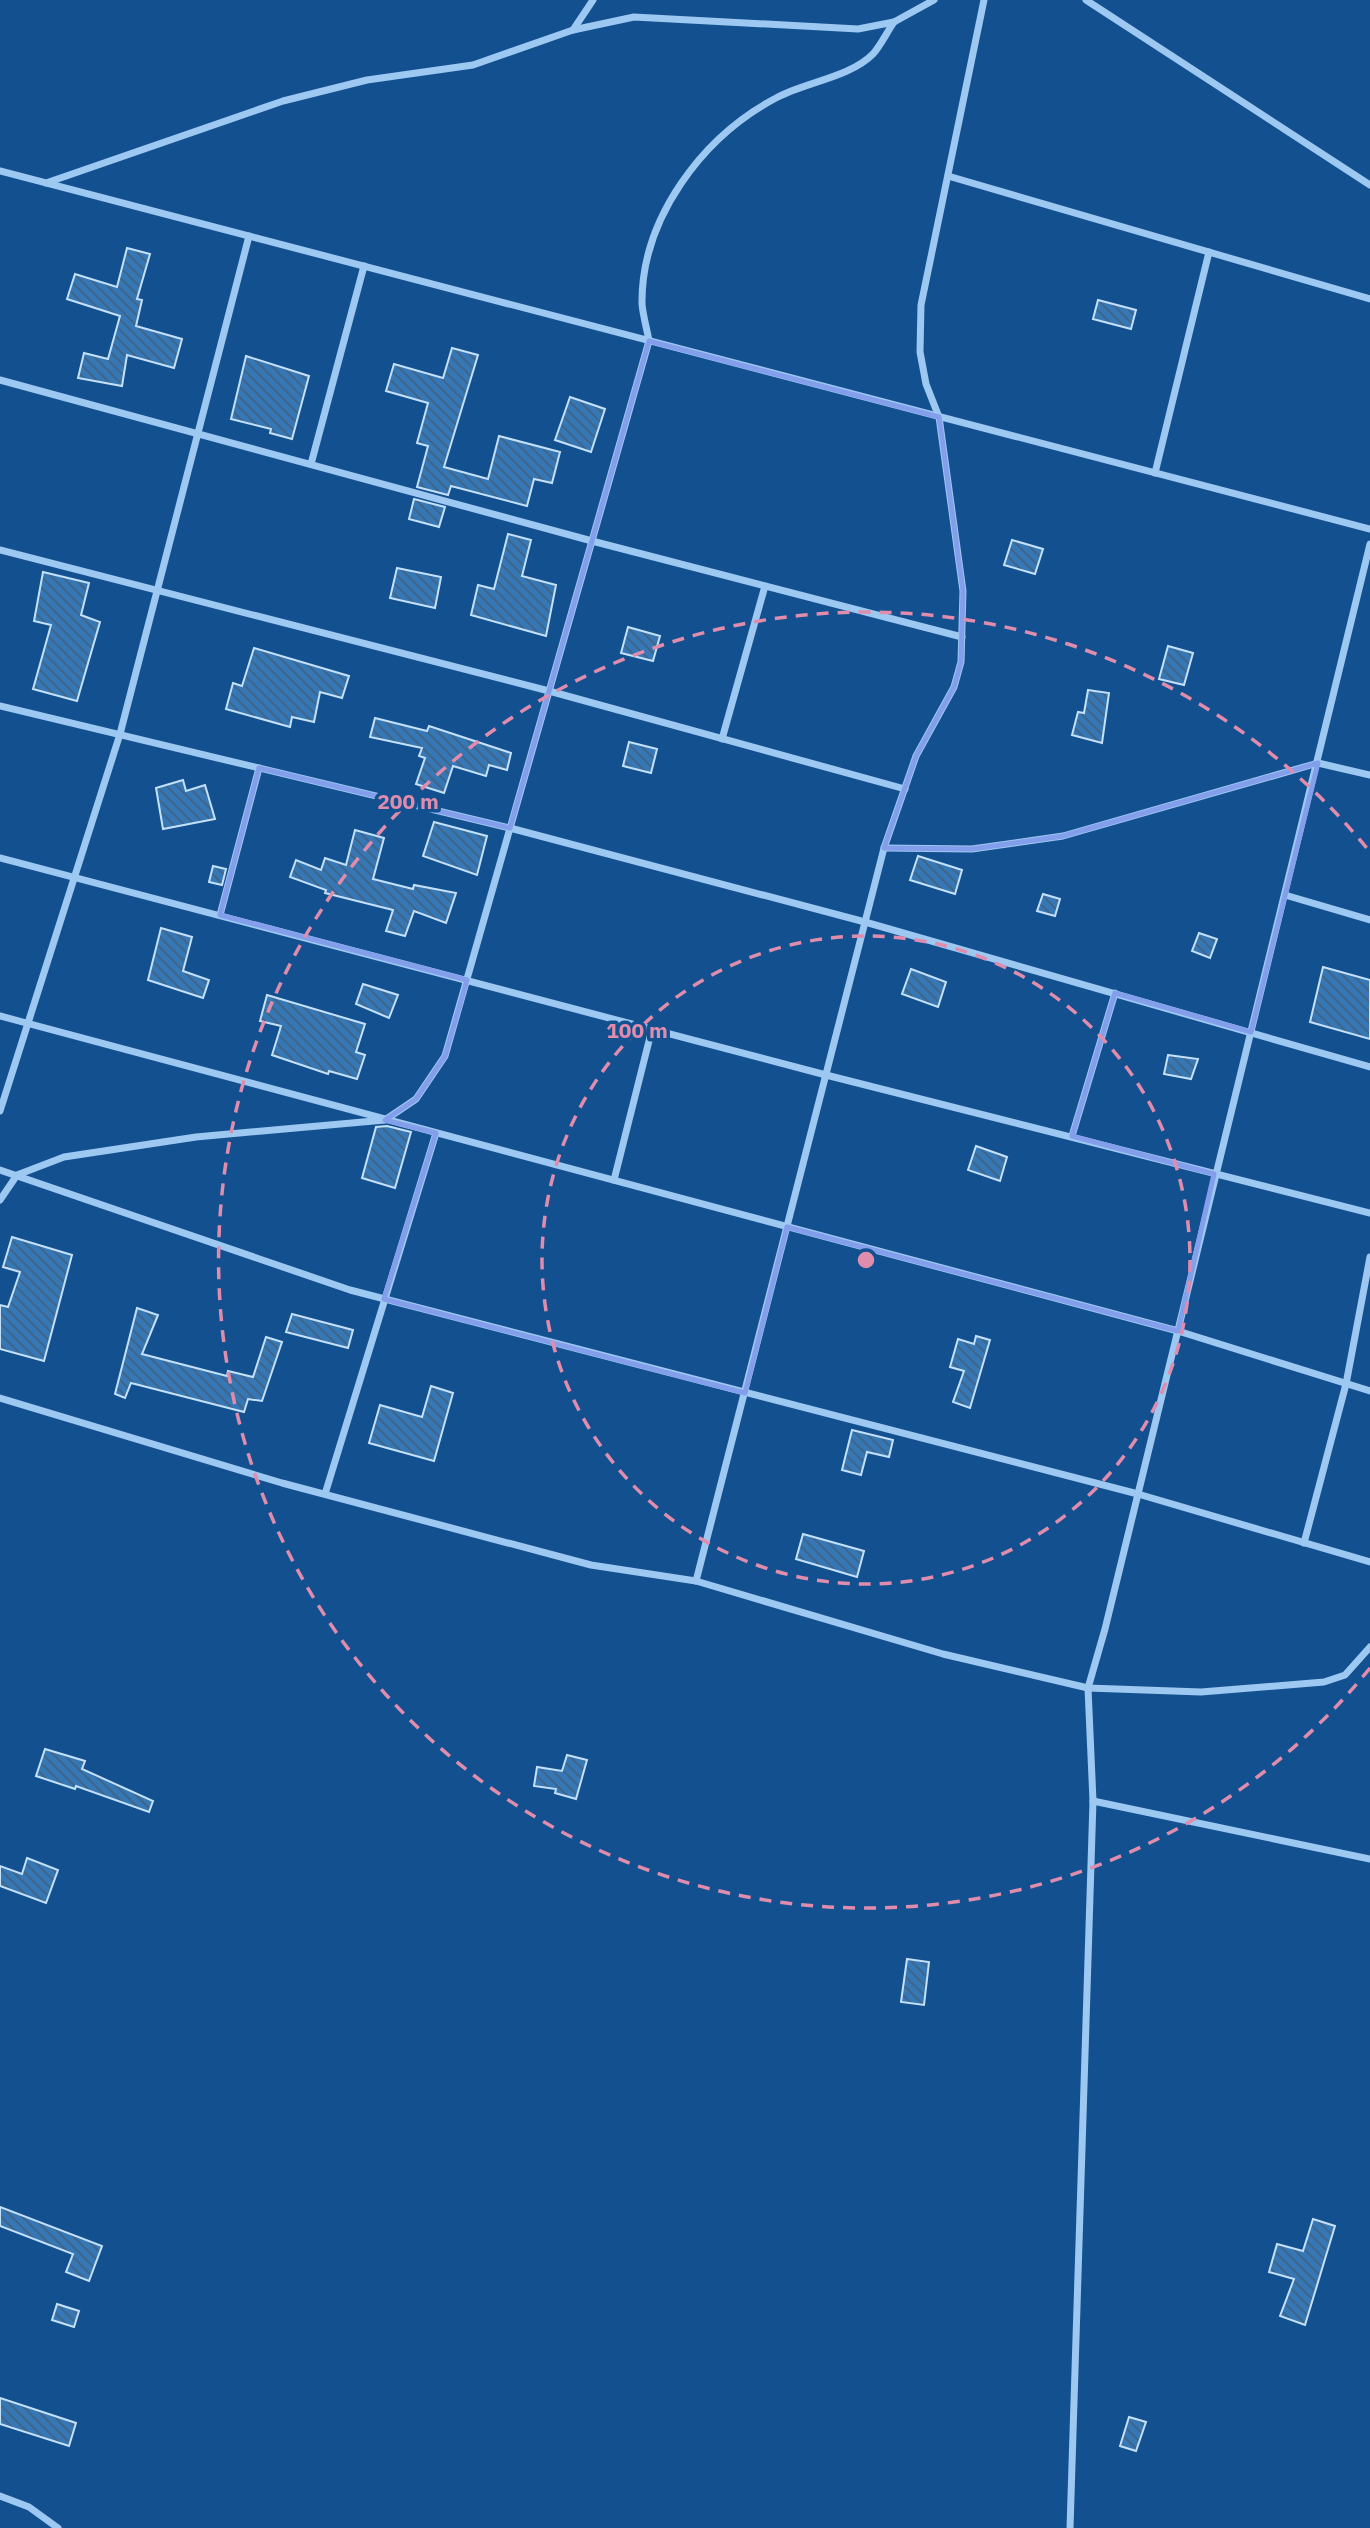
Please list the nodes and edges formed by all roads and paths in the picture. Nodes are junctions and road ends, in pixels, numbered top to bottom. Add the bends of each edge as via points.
1 (593, 0) edge
2 (934, 0) edge
3 (984, 0) edge
4 (1086, 0) edge
5 (894, 22) junction
6 (573, 30) junction
7 (0, 172) edge
8 (948, 176) junction
9 (46, 183) junction
10 (1370, 185) edge
11 (249, 236) junction
12 (1209, 252) junction
13 (364, 266) junction
14 (1370, 299) edge
15 (649, 341) junction
16 (0, 380) edge
17 (939, 416) junction
18 (197, 433) junction
19 (311, 464) junction
20 (1155, 473) junction
21 (1370, 529) edge
22 (592, 541) junction
23 (1370, 544) edge
24 (0, 550) edge
25 (765, 586) junction
26 (159, 592) junction
27 (962, 636) junction
28 (549, 691) junction
29 (0, 706) edge
30 (120, 734) junction
31 (722, 739) junction
32 (1318, 763) junction
33 (259, 768) junction
34 (1370, 775) edge
35 (905, 789) junction
36 (510, 828) junction
37 (884, 848) junction
38 (0, 858) edge
39 (72, 877) junction
40 (1285, 895) junction
41 (220, 915) junction
42 (1370, 920) edge
43 (865, 922) junction
44 (467, 980) junction
45 (1115, 993) junction
46 (0, 1016) edge
47 (27, 1024) junction
48 (652, 1029) junction
49 (1251, 1032) junction
50 (1370, 1067) edge
51 (826, 1075) junction
52 (0, 1111) edge
53 (385, 1120) junction
54 (436, 1133) junction
55 (1072, 1136) junction
56 (0, 1170) edge
57 (1214, 1174) junction
58 (17, 1175) junction
59 (614, 1181) junction
60 (0, 1200) edge
61 (1370, 1213) edge
62 (787, 1227) junction
63 (1370, 1258) edge
64 (384, 1299) junction
65 (1178, 1331) junction
66 (1346, 1384) junction
67 (1370, 1391) edge
68 (745, 1393) junction
69 (0, 1398) edge
70 (325, 1494) junction
71 (1138, 1494) junction
72 (1304, 1543) junction
73 (1370, 1562) edge
74 (696, 1581) junction
75 (1370, 1647) edge
76 (1088, 1688) junction
77 (1093, 1801) junction
78 (1370, 1859) edge
79 (0, 2496) edge
80 (58, 2528) edge
81 (1070, 2528) edge

1 - 6 street
2 - 5 street
3 - 8 street
4 - 10 street
5 - 6 street via 858,29 634,17
5 - 15 street via 873,54 854,67 775,98 729,131 672,196 648,255 642,304
6 - 9 street via 473,65 367,80 283,101
7 - 9 street
8 - 12 street
8 - 17 street via 921,305 920,352
9 - 11 street
11 - 13 street
11 - 18 street
12 - 14 street
12 - 20 street
13 - 15 street
13 - 19 street
15 - 17 street
15 - 22 street
16 - 18 street
17 - 20 street
17 - 27 street via 963,591
18 - 19 street
18 - 26 street
19 - 22 street
20 - 21 street
22 - 25 street
22 - 28 street
23 - 32 street
24 - 26 street
25 - 27 street
25 - 31 street
26 - 28 street
26 - 30 street
27 - 35 street via 954,687 916,756
28 - 31 street
28 - 36 street
29 - 30 street
30 - 33 street
30 - 39 street
31 - 35 street
32 - 34 street
32 - 37 street via 1063,836 972,849
32 - 40 street
33 - 36 street
33 - 41 street
35 - 37 street
36 - 43 street
36 - 44 street
37 - 43 street
38 - 39 street
39 - 41 street
39 - 47 street
40 - 42 street
40 - 49 street
41 - 44 street
43 - 45 street
43 - 51 street
44 - 48 street
44 - 53 street via 445,1056 416,1099
45 - 49 street
45 - 55 street
46 - 47 street
47 - 52 street
47 - 53 street
48 - 51 street
48 - 59 street
49 - 50 street
49 - 57 street
51 - 55 street
51 - 62 street
53 - 54 street
53 - 58 street via 156,1143 64,1157
54 - 59 street
54 - 64 street
55 - 57 street
56 - 58 street
57 - 61 street
57 - 65 street
58 - 60 street
58 - 64 street
59 - 62 street
62 - 65 street
62 - 68 street
63 - 66 street
64 - 68 street
64 - 70 street
65 - 66 street
65 - 71 street
66 - 67 street
66 - 72 street
68 - 71 street
68 - 74 street
69 - 70 street
70 - 74 street via 590,1565
71 - 72 street
71 - 76 street
72 - 73 street
74 - 76 street via 943,1654
75 - 76 street via 1345,1675 1324,1682 1201,1692
76 - 77 street
77 - 78 street
77 - 81 street
79 - 80 street via 29,2507

